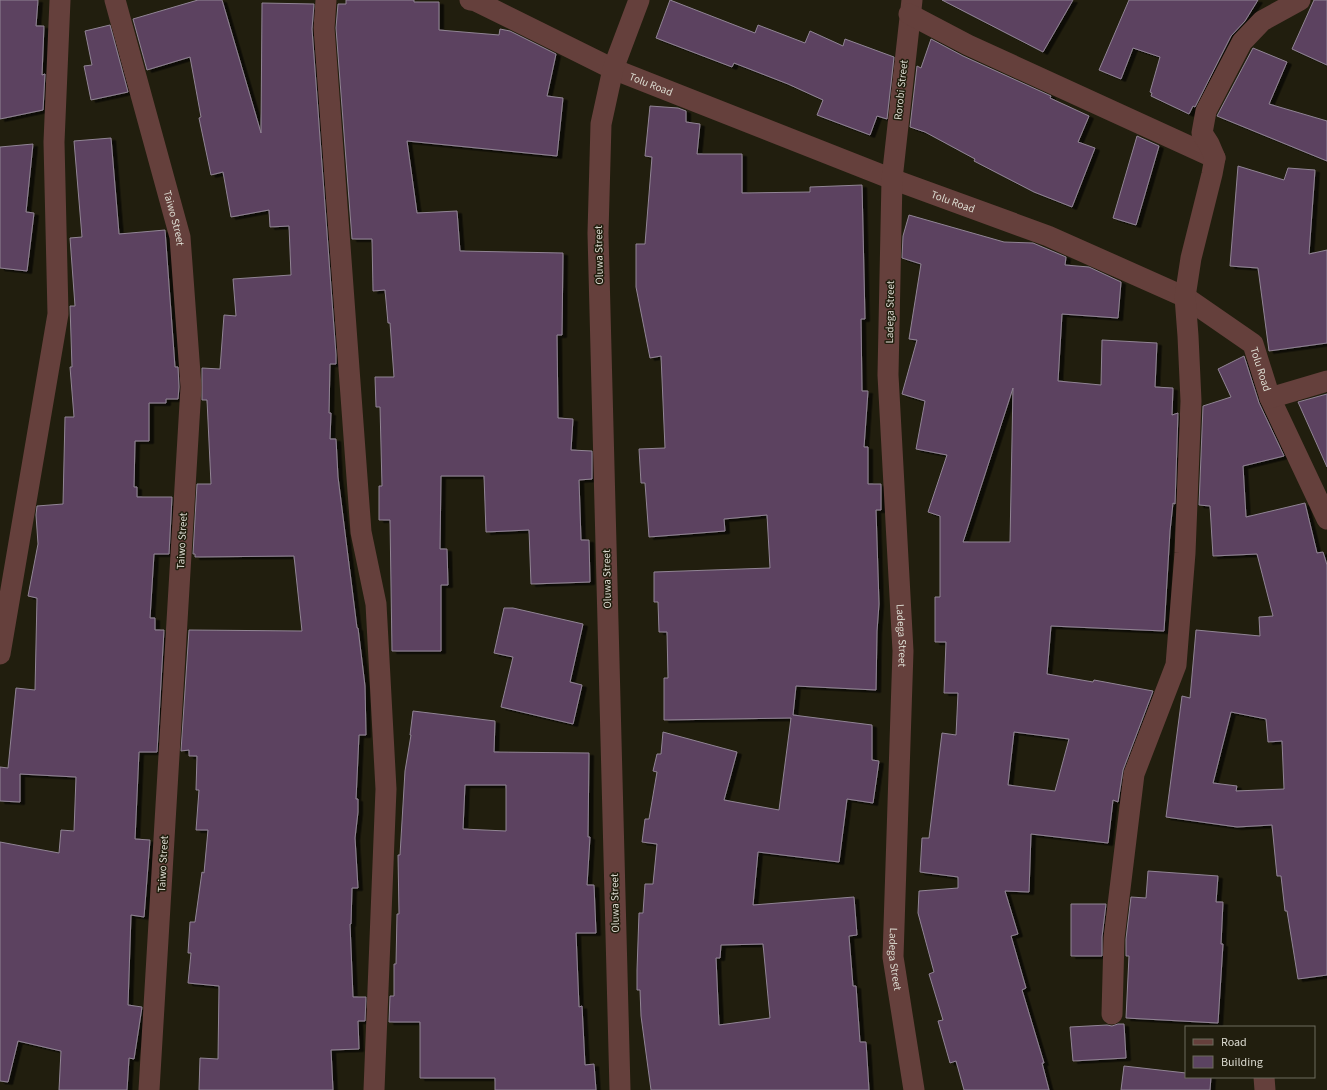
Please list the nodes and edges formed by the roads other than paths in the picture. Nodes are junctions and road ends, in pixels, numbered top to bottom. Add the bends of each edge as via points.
1 (60, 0) edge
2 (114, 0) edge
3 (326, 0) edge
4 (470, 0) edge
5 (639, 0) edge
6 (1300, 0) edge
7 (911, 7) edge
8 (614, 69) junction
9 (1215, 158) junction
10 (892, 179) junction
11 (1185, 297) junction
12 (1327, 381) edge
13 (1270, 398) junction
14 (1327, 520) edge
15 (0, 654) edge
16 (1112, 1014) dead end
17 (1264, 1078) edge
18 (149, 1090) edge
19 (374, 1090) edge
20 (620, 1090) edge
21 (914, 1090) edge
22 (1265, 1090) edge

1 - 15 street via 54,142 58,314
2 - 18 street, Taiwo Street via 180,237 191,387
3 - 19 street via 324,28 361,524 376,604 386,789
4 - 8 street, Tolu Road
5 - 8 street, Oluwa Street
6 - 9 street via 1262,21 1242,42 1206,111 1202,133
7 - 9 street via 968,45
7 - 10 street, Rorobi Street
8 - 10 street, Tolu Road
8 - 20 street, Oluwa Street via 600,124 598,233
9 - 11 street via 1191,258
10 - 11 street, Tolu Road via 1048,236
10 - 21 street, Ladega Street via 888,375 903,651 893,957
11 - 13 street, Tolu Road via 1253,344
11 - 16 street via 1191,401 1185,553 1176,664 1134,774 1114,938
12 - 13 street
13 - 14 street, Tolu Road
17 - 22 street

